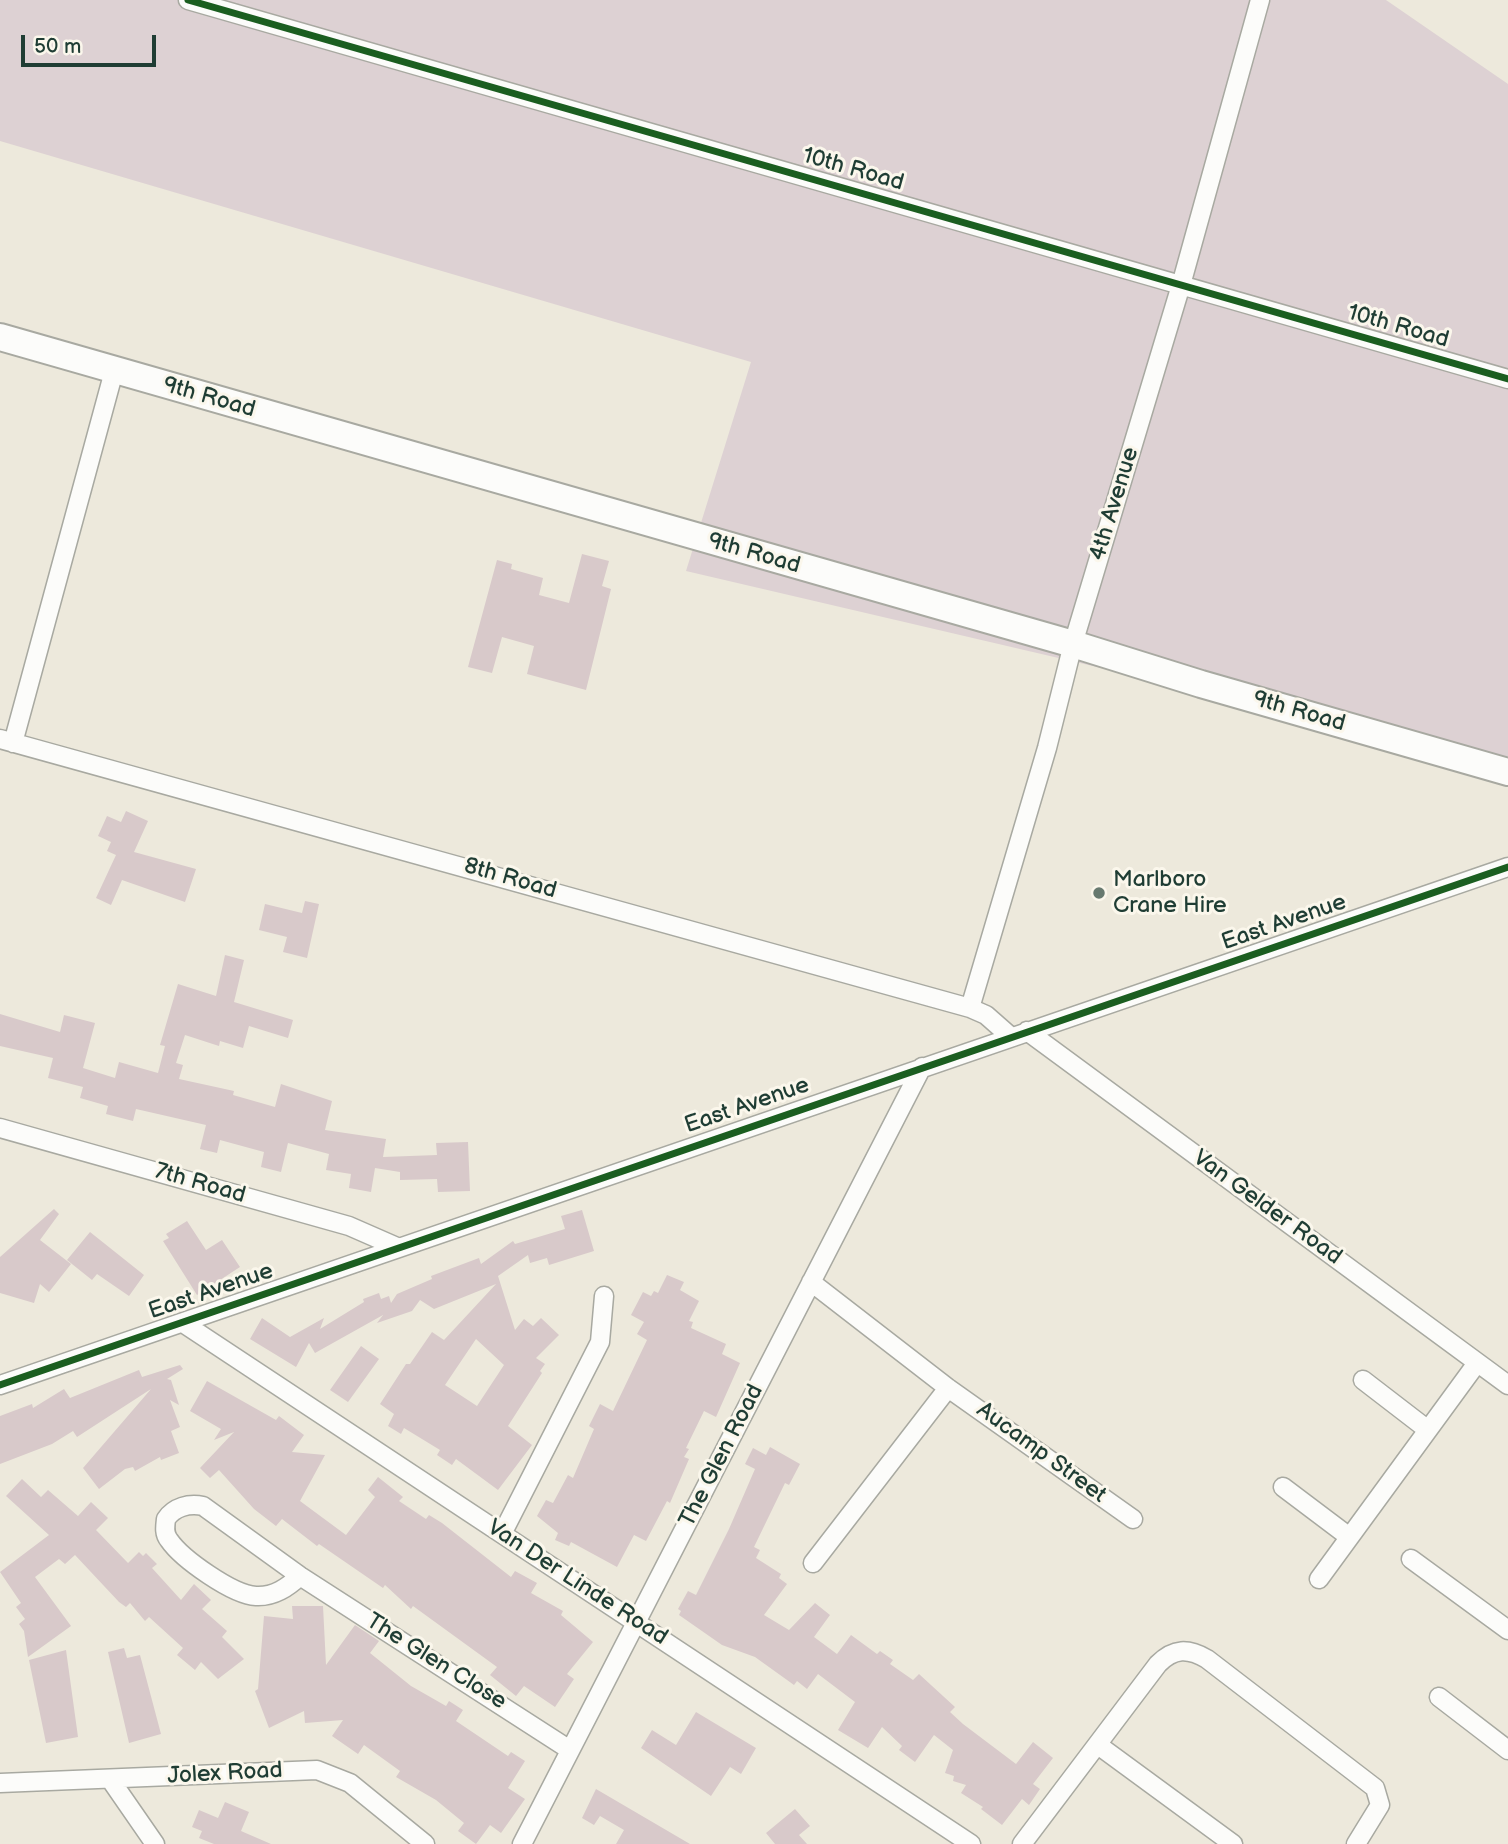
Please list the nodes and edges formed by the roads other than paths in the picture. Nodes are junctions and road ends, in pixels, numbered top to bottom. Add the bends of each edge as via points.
1 (188, 0) edge
2 (1260, 0) edge
3 (1181, 285) junction
4 (0, 337) edge
5 (114, 371) junction
6 (1508, 379) edge
7 (1073, 644) junction
8 (7, 741) edge
9 (1508, 772) edge
10 (1508, 867) edge
11 (970, 1008) junction
12 (1019, 1034) junction
13 (922, 1067) junction
14 (0, 1128) edge
15 (397, 1247) junction
16 (811, 1282) junction
17 (604, 1296) dead end
18 (183, 1323) junction
19 (1477, 1363) junction
20 (1363, 1380) dead end
21 (0, 1385) edge
22 (1508, 1385) edge
23 (948, 1388) junction
24 (1428, 1430) junction
25 (1283, 1487) dead end
26 (1133, 1519) dead end
27 (502, 1534) junction
28 (1348, 1536) junction
29 (1411, 1559) dead end
30 (813, 1563) dead end
31 (300, 1576) junction
32 (1319, 1579) dead end
33 (638, 1622) junction
34 (1508, 1630) edge
35 (1439, 1697) dead end
36 (1098, 1745) junction
37 (570, 1750) junction
38 (1508, 1750) edge
39 (110, 1779) junction
40 (0, 1783) edge
41 (155, 1844) edge
42 (425, 1844) edge
43 (522, 1844) edge
44 (971, 1844) edge
45 (1022, 1844) edge
46 (1233, 1844) edge
47 (1356, 1844) edge

1 - 3 street, 10th Road
2 - 3 street, 4th Avenue
3 - 6 street, 10th Road
3 - 7 street, 4th Avenue
4 - 5 main road, 9th Road
5 - 7 main road, 9th Road
5 - 8 street
7 - 9 main road, 9th Road
7 - 11 street, 4th Avenue
8 - 11 street, 8th Road
10 - 12 street, East Avenue
11 - 12 street, 8th Road
12 - 13 street, East Avenue
12 - 19 street, Van Gelder Road
13 - 15 street, East Avenue
13 - 16 street, The Glen Road
14 - 15 street, 7th Road via 349,1226
15 - 18 street, East Avenue
16 - 23 street, Aucamp Street
16 - 33 street, The Glen Road
17 - 27 street via 600,1342
18 - 21 street, East Avenue
18 - 27 street, Van Der Linde Road
19 - 22 street, Van Gelder Road
19 - 24 street
20 - 24 street
23 - 26 street, Aucamp Street
23 - 30 street
24 - 28 street
25 - 28 street
27 - 33 street, Van Der Linde Road
28 - 32 street
29 - 34 street
31 - 31 street, The Glen Close via 203,1506 188,1505 166,1519 166,1535 174,1546 239,1592 258,1597 274,1594
31 - 37 street, The Glen Close
33 - 37 street, The Glen Road
33 - 44 street, Van Der Linde Road
35 - 38 street
36 - 45 street
36 - 46 street
36 - 47 street via 1158,1664 1175,1651 1196,1652 1375,1788 1380,1805
37 - 43 street, The Glen Road
39 - 40 street, Jolex Road
39 - 41 street
39 - 42 street, Jolex Road via 317,1770 350,1783

